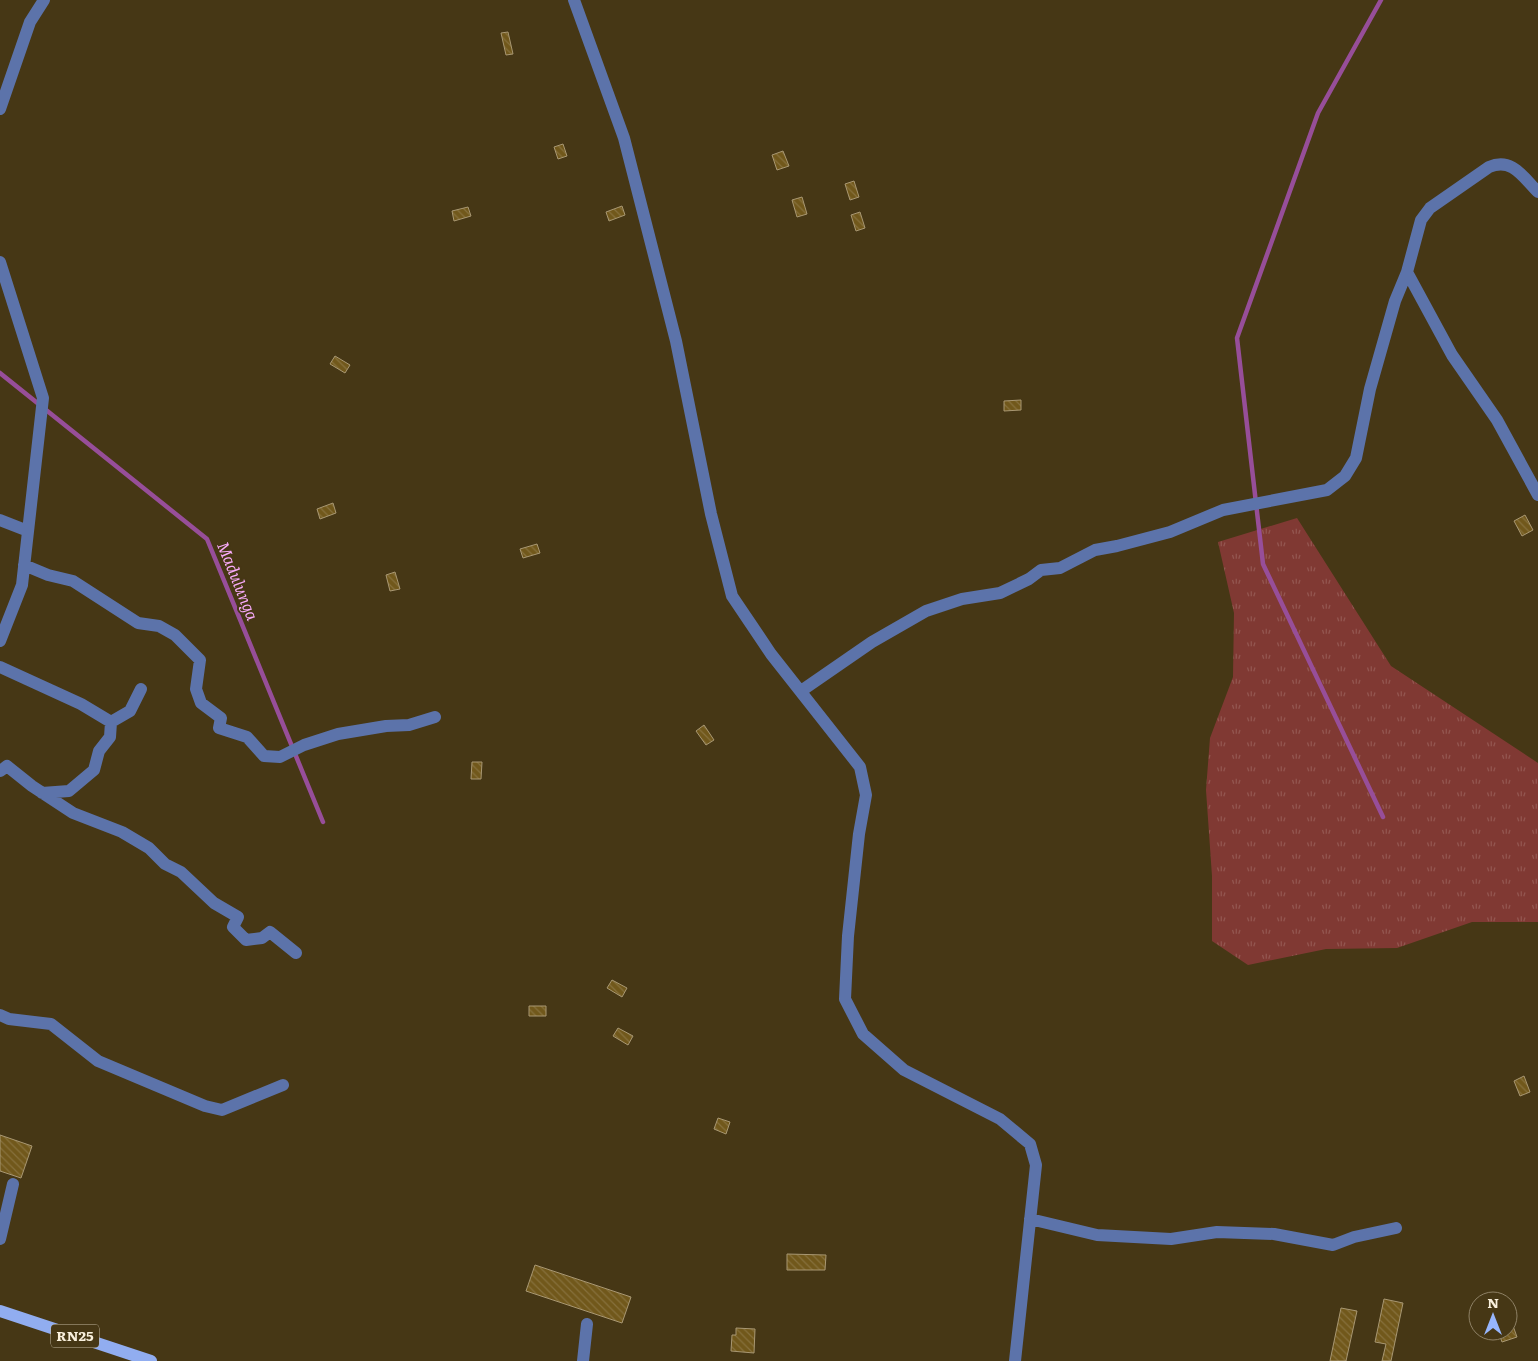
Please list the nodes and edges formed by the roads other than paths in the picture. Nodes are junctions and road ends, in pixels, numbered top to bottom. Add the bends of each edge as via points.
1 (44, 0) edge
2 (574, 0) edge
3 (0, 109) edge
4 (1538, 192) edge
5 (0, 262) edge
6 (1407, 272) junction
7 (1538, 495) edge
8 (0, 520) edge
9 (28, 531) junction
10 (24, 565) junction
11 (0, 641) edge
12 (0, 667) edge
13 (141, 689) dead end
14 (800, 691) junction
15 (435, 717) dead end
16 (111, 722) junction
17 (0, 771) edge
18 (42, 793) junction
19 (296, 954) dead end
20 (0, 1015) edge
21 (282, 1086) dead end
22 (13, 1184) dead end
23 (1030, 1219) junction
24 (1396, 1228) dead end
25 (0, 1239) edge
26 (0, 1310) edge
27 (587, 1324) dead end
28 (151, 1361) edge
29 (584, 1361) edge
30 (1015, 1361) edge

1 - 3 street via 30,22
2 - 14 street via 624,138 676,341 711,514 732,596
4 - 6 street via 1510,165 1489,167 1430,208 1421,220
5 - 9 street via 43,398
6 - 7 street via 1452,355 1497,420
6 - 14 street via 1395,301 1370,389 1356,458 1345,476 1328,490 1223,510 1170,532 1095,550 1060,568 1041,570 1000,594 962,599 926,611 872,642
8 - 9 street
9 - 10 street
10 - 11 street via 22,585
10 - 15 street via 48,576 73,581 138,623 158,626 175,635 200,660 196,689 201,703 221,718 219,728 247,737 264,756 280,757 338,734
12 - 16 street via 81,704
13 - 16 street via 130,711
14 - 23 street via 860,767 866,794 848,936 845,999 863,1034 904,1070 1000,1119 1030,1144 1036,1166
16 - 18 street via 110,737 98,750 94,770 69,792
17 - 18 street via 7,766
18 - 19 street via 73,813 122,832 149,848 214,903 238,917 233,927 246,940 262,938 270,932
20 - 21 street via 9,1020 52,1024 98,1061 205,1106 222,1110
22 - 25 street
23 - 24 street via 1097,1235 1171,1238 1217,1232 1274,1234 1333,1245
23 - 30 street
26 - 28 main road, RN25
27 - 29 street

